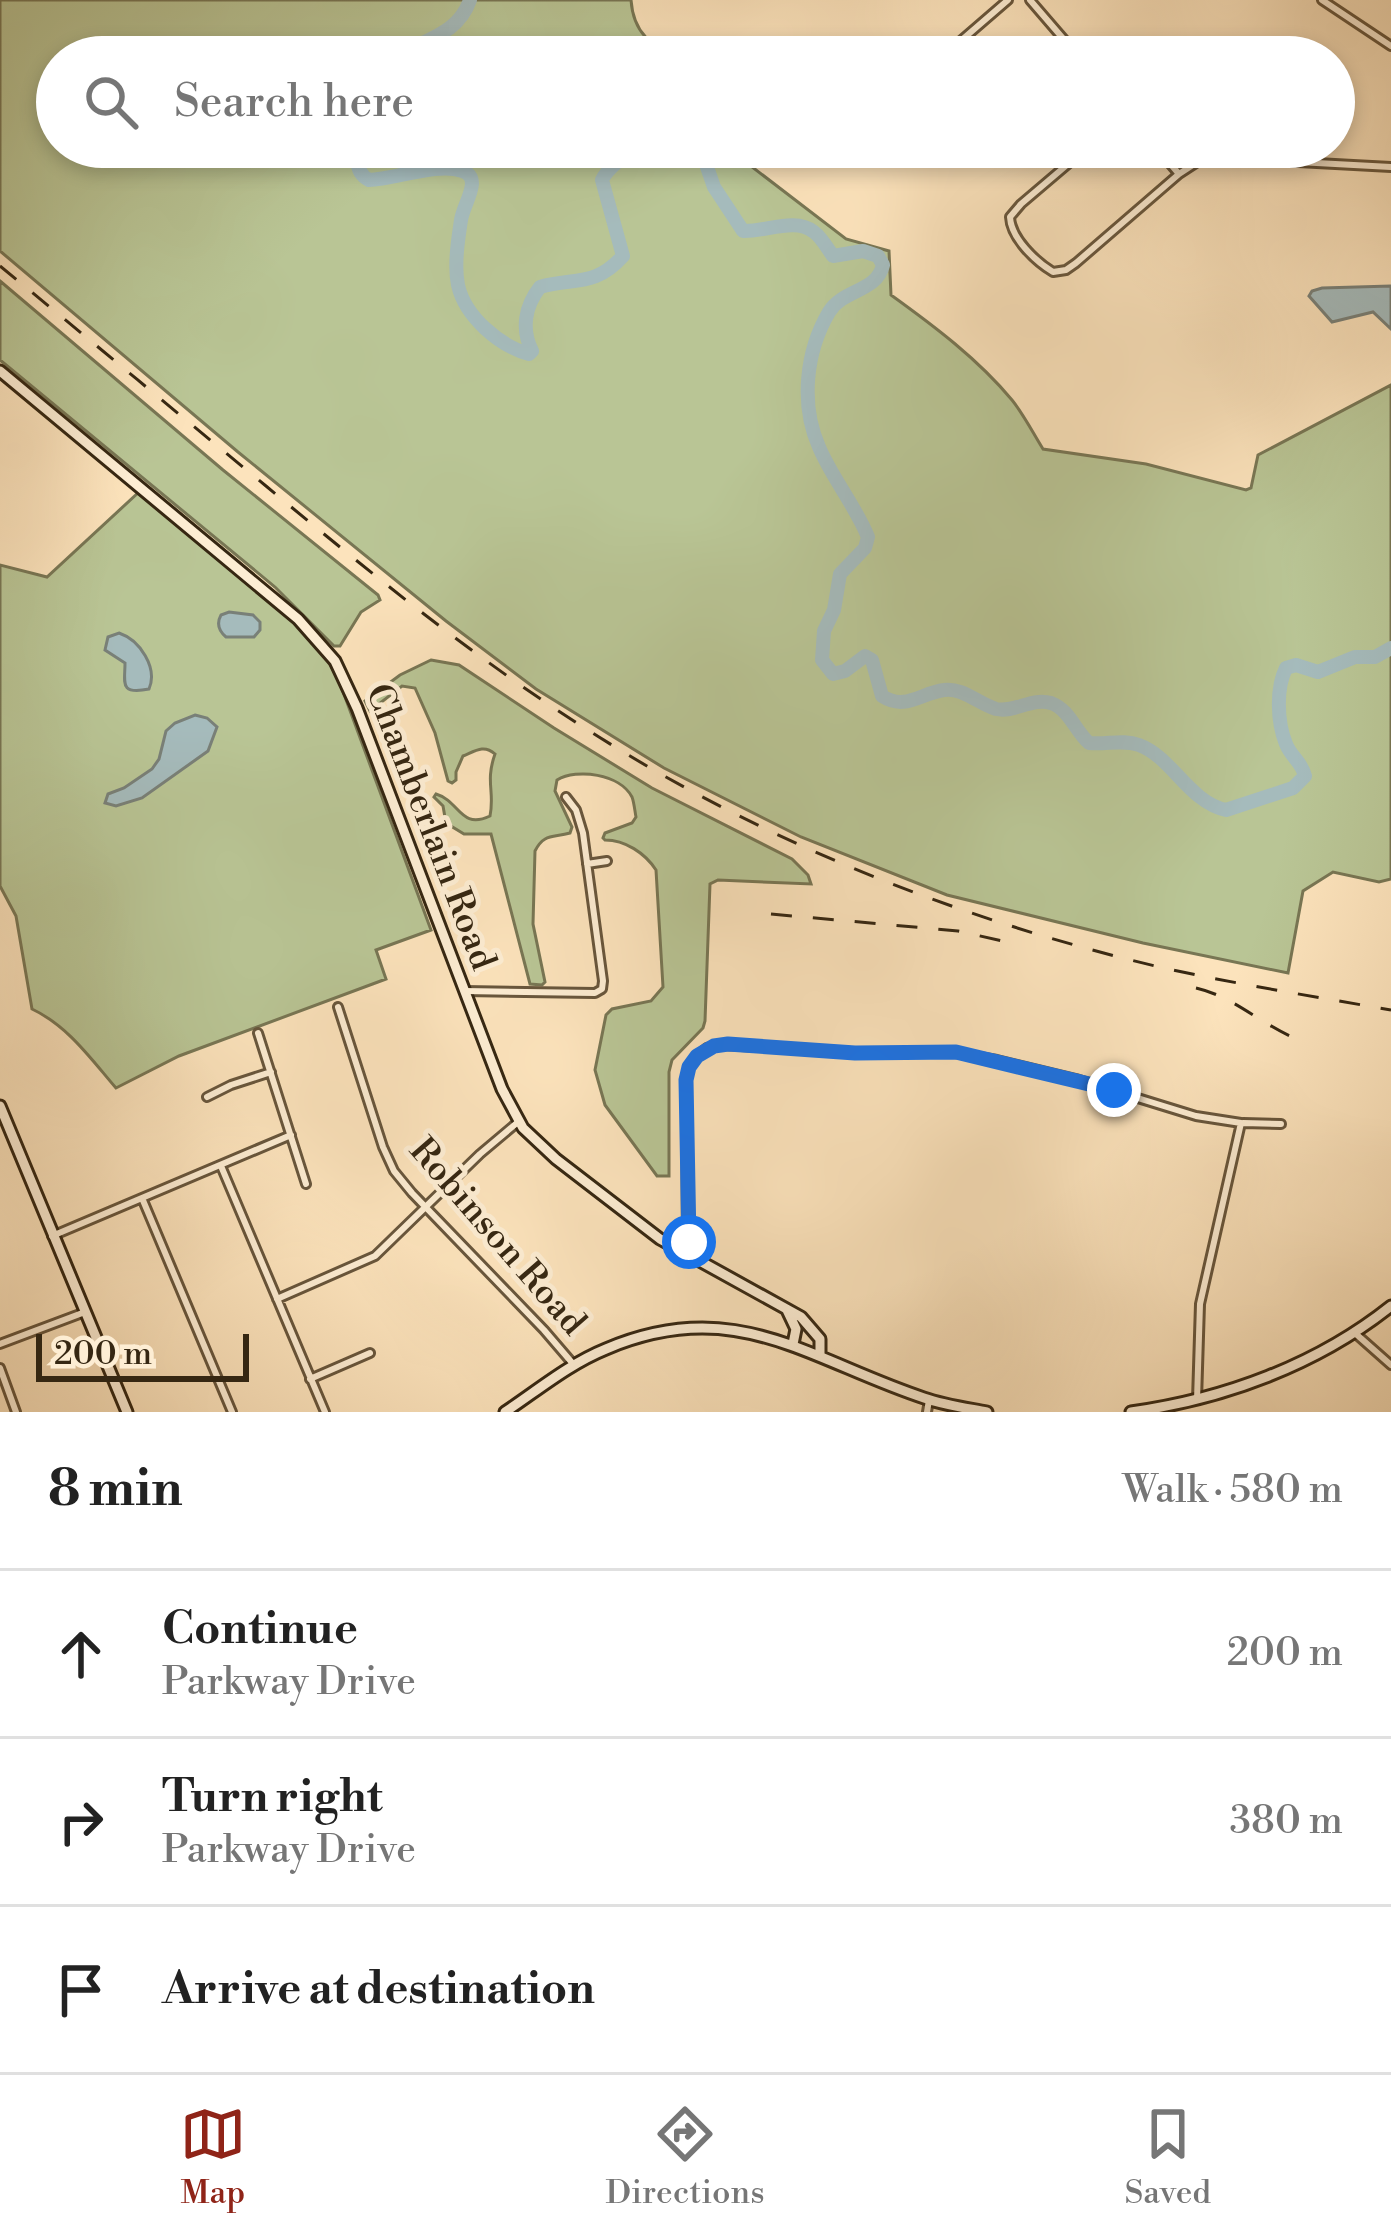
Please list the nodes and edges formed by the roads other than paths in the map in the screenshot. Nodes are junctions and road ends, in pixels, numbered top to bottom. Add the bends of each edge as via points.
1 (1008, 0) edge
2 (1030, 0) edge
3 (1322, 0) edge
4 (966, 36) edge
5 (1058, 36) edge
6 (1391, 46) edge
7 (1355, 165) edge
8 (1391, 167) edge
9 (1063, 168) edge
10 (1174, 168) edge
11 (1188, 168) edge
12 (1179, 174) junction
13 (0, 370) edge
14 (566, 796) dead end
15 (608, 861) dead end
16 (587, 864) junction
17 (464, 991) junction
18 (338, 1007) dead end
19 (258, 1033) dead end
20 (271, 1072) junction
21 (208, 1097) dead end
22 (0, 1106) edge
23 (518, 1122) junction
24 (1241, 1123) junction
25 (1281, 1124) dead end
26 (291, 1135) junction
27 (220, 1166) junction
28 (307, 1184) dead end
29 (142, 1198) junction
30 (427, 1208) junction
31 (52, 1236) junction
32 (687, 1254) junction
33 (277, 1299) junction
34 (784, 1306) junction
35 (1391, 1306) edge
36 (85, 1312) junction
37 (1356, 1334) junction
38 (794, 1344) junction
39 (0, 1345) edge
40 (370, 1353) dead end
41 (820, 1355) junction
42 (574, 1365) junction
43 (1391, 1365) edge
44 (0, 1368) edge
45 (310, 1378) junction
46 (1197, 1400) junction
47 (928, 1406) edge
48 (16, 1412) edge
49 (127, 1412) edge
50 (232, 1412) edge
51 (325, 1412) edge
52 (505, 1412) edge
53 (987, 1412) edge
54 (1131, 1412) edge

1 - 4 street
2 - 5 street
3 - 6 street
7 - 8 street
9 - 12 street via 1010,217 1013,232 1053,272 1076,263
10 - 12 street
11 - 12 street
13 - 17 street, Chamberlain Road via 327,650 357,708
14 - 16 street
15 - 16 street
16 - 17 street via 602,989
17 - 23 street, Chamberlain Road
18 - 30 street, Robinson Road via 388,1159
19 - 20 street
20 - 21 street
20 - 26 street
22 - 31 street
23 - 30 street
23 - 32 street, Chamberlain Road via 612,1204
24 - 25 street
24 - 32 street via 956,1052 714,1046 692,1061 686,1080
24 - 46 street via 1200,1304
26 - 27 street
26 - 28 street
27 - 29 street
27 - 33 street
29 - 31 street
29 - 50 street
30 - 33 street via 375,1256
30 - 42 street, Robinson Road
31 - 36 street
32 - 34 street, Chamberlain Road
33 - 45 street
34 - 38 street
34 - 41 street, Chamberlain Road via 815,1333
35 - 37 street
36 - 39 street
36 - 49 street
37 - 43 street
37 - 46 street
38 - 41 street
38 - 42 street via 743,1331 679,1330 627,1341
40 - 45 street
41 - 47 street
42 - 52 street
44 - 48 street
45 - 51 street
46 - 54 street
47 - 53 street

